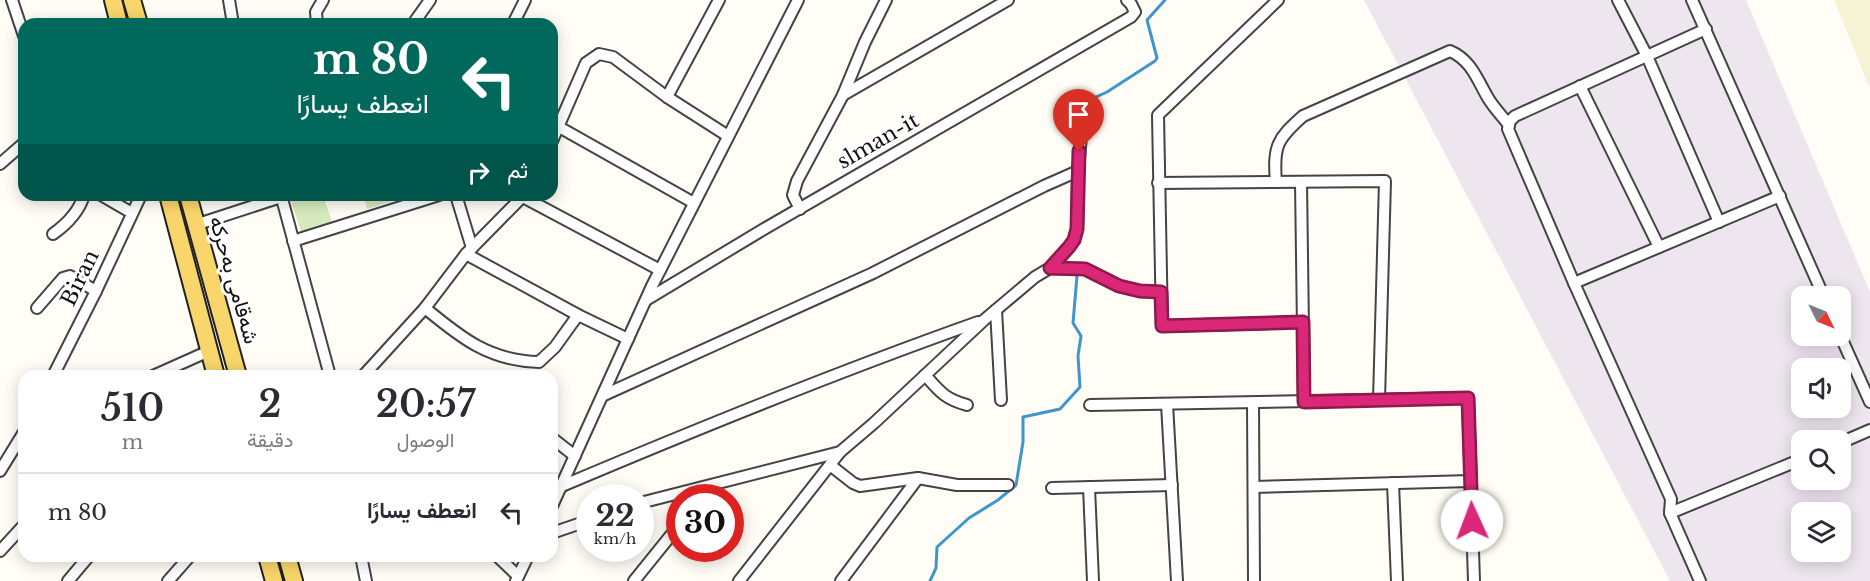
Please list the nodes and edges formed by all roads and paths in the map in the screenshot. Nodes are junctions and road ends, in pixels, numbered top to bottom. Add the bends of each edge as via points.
1 (12, 0) edge
2 (113, 0) edge
3 (132, 0) edge
4 (229, 0) edge
5 (315, 0) edge
6 (323, 0) edge
7 (430, 0) edge
8 (525, 0) edge
9 (719, 0) edge
10 (798, 0) edge
11 (886, 0) edge
12 (1008, 0) edge
13 (1127, 0) edge
14 (1278, 0) edge
15 (1618, 0) edge
16 (1692, 0) edge
17 (316, 12) junction
18 (18, 18) edge
19 (118, 18) edge
20 (137, 18) edge
21 (232, 18) edge
22 (316, 18) edge
23 (417, 18) edge
24 (516, 18) edge
25 (1706, 29) junction
26 (1647, 56) junction
27 (1580, 86) junction
28 (843, 95) junction
29 (667, 97) junction
30 (1083, 112) dead end
31 (1509, 125) junction
32 (559, 127) joint
33 (728, 136) junction
34 (18, 148) edge
35 (0, 164) edge
36 (1077, 171) junction
37 (1276, 182) junction
38 (1301, 182) junction
39 (1158, 183) junction
40 (1780, 196) junction
41 (82, 201) edge
42 (111, 201) edge
43 (138, 201) edge
44 (170, 201) edge
45 (189, 201) edge
46 (266, 201) edge
47 (282, 201) edge
48 (420, 201) edge
49 (457, 201) edge
50 (518, 201) edge
51 (532, 201) edge
52 (694, 203) junction
53 (800, 209) junction
54 (132, 213) junction
55 (1719, 222) junction
56 (195, 225) junction
57 (53, 234) dead end
58 (293, 241) junction
59 (1659, 247) junction
60 (469, 251) junction
61 (1050, 268) junction
62 (660, 270) junction
63 (1574, 283) junction
64 (1819, 286) edge
65 (96, 291) junction
66 (1161, 292) junction
67 (646, 300) junction
68 (37, 308) dead end
69 (425, 308) junction
70 (996, 310) junction
71 (578, 315) junction
72 (984, 320) junction
73 (1303, 322) junction
74 (628, 339) junction
75 (1845, 346) edge
76 (209, 351) junction
77 (56, 370) edge
78 (166, 370) edge
79 (214, 370) edge
80 (236, 370) edge
81 (328, 370) edge
82 (368, 370) edge
83 (925, 375) junction
84 (603, 395) junction
85 (1001, 400) dead end
86 (1379, 400) junction
87 (1304, 402) junction
88 (1870, 402) edge
89 (1253, 403) junction
90 (1167, 404) junction
91 (967, 405) dead end
92 (1090, 405) dead end
93 (1870, 430) edge
94 (1851, 438) edge
95 (18, 442) edge
96 (558, 443) edge
97 (840, 452) junction
98 (575, 456) junction
99 (1791, 464) edge
100 (830, 465) junction
101 (0, 471) edge
102 (918, 478) junction
103 (1471, 481) junction
104 (1393, 483) junction
105 (712, 484) edge
106 (1008, 485) dead end
107 (1172, 485) junction
108 (562, 486) junction
109 (1089, 487) junction
110 (1254, 487) junction
111 (1052, 488) dead end
112 (558, 494) edge
113 (1670, 513) junction
114 (576, 525) edge
115 (558, 531) edge
116 (18, 532) edge
117 (666, 541) edge
118 (0, 551) edge
119 (84, 562) edge
120 (185, 562) edge
121 (269, 562) edge
122 (289, 562) edge
123 (362, 562) edge
124 (502, 562) edge
125 (525, 562) edge
126 (517, 579) edge
127 (68, 581) edge
128 (168, 581) edge
129 (274, 581) edge
130 (294, 581) edge
131 (366, 581) edge
132 (634, 581) edge
133 (740, 581) edge
134 (841, 581) edge
135 (1093, 581) edge
136 (1177, 581) edge
137 (1254, 581) edge
138 (1397, 581) edge
139 (1474, 581) edge
140 (1700, 581) edge

1 - 18 street
2 - 19 main road
3 - 20 main road
4 - 21 street
5 - 17 street
6 - 17 street
7 - 23 street
8 - 24 street
9 - 29 street
10 - 33 street
11 - 28 street
12 - 28 street
13 - 53 street, slman-it via 1135,12 1131,17
14 - 39 street via 1158,115
15 - 26 street
16 - 25 street
17 - 22 street
25 - 26 street
25 - 40 street
26 - 27 street
26 - 55 street
27 - 31 street via 1515,116
27 - 59 street
28 - 53 street via 794,189
29 - 32 street via 614,57 599,54 586,63
29 - 33 street
30 - 36 street
31 - 37 street via 1469,63 1450,51 1303,116 1279,140 1274,164
31 - 63 street via 1509,133
32 - 52 street
33 - 52 street
34 - 35 street
36 - 61 street via 1074,240
36 - 84 street via 873,273
37 - 38 street
37 - 39 street
38 - 73 street
38 - 86 street via 1385,181
39 - 66 street
40 - 55 street
40 - 64 street
41 - 57 street via 66,225
42 - 54 street
43 - 54 street, Biran
44 - 76 main road, شەقامی بەحرکە
45 - 56 main road, شەقامی بەحرکە
46 - 56 street
47 - 58 street
48 - 58 street
49 - 60 street
50 - 60 street
51 - 62 street
52 - 62 street
53 - 67 street, slman-it
54 - 65 street, Biran
55 - 59 street
56 - 80 main road, شەقامی بەحرکە
58 - 81 street
59 - 63 street
60 - 69 street
60 - 71 street
61 - 66 street via 1085,269 1119,286
61 - 70 street
62 - 67 street
63 - 113 street via 1671,499
65 - 68 street via 70,276 63,278
65 - 77 street, Biran
66 - 73 street via 1162,326
67 - 74 street
69 - 71 street via 458,335 519,362 539,362
69 - 82 street
70 - 72 street
70 - 85 street
71 - 74 street
72 - 83 street
72 - 108 street
73 - 87 street
74 - 84 street
75 - 88 street
76 - 78 street
76 - 79 main road, شەقامی بەحرکە
83 - 91 street via 950,400
83 - 97 street
84 - 98 street
86 - 87 street
86 - 103 street via 1468,398
87 - 89 street
89 - 90 street
89 - 110 street
90 - 92 street
90 - 107 street
93 - 94 street
95 - 101 street
96 - 98 street
97 - 100 street
97 - 105 street
98 - 108 street
99 - 113 street
100 - 102 street via 860,486
100 - 133 street
102 - 106 street via 957,485
102 - 134 street
103 - 104 street
103 - 139 street
104 - 110 street
104 - 138 street
107 - 109 street
107 - 136 street
108 - 112 street
109 - 111 street
109 - 135 street
110 - 137 street
113 - 140 street
114 - 115 street
116 - 118 street
117 - 132 street
119 - 127 street
120 - 128 street
121 - 129 main road
122 - 130 main road
123 - 131 street
124 - 126 street
125 - 126 street

